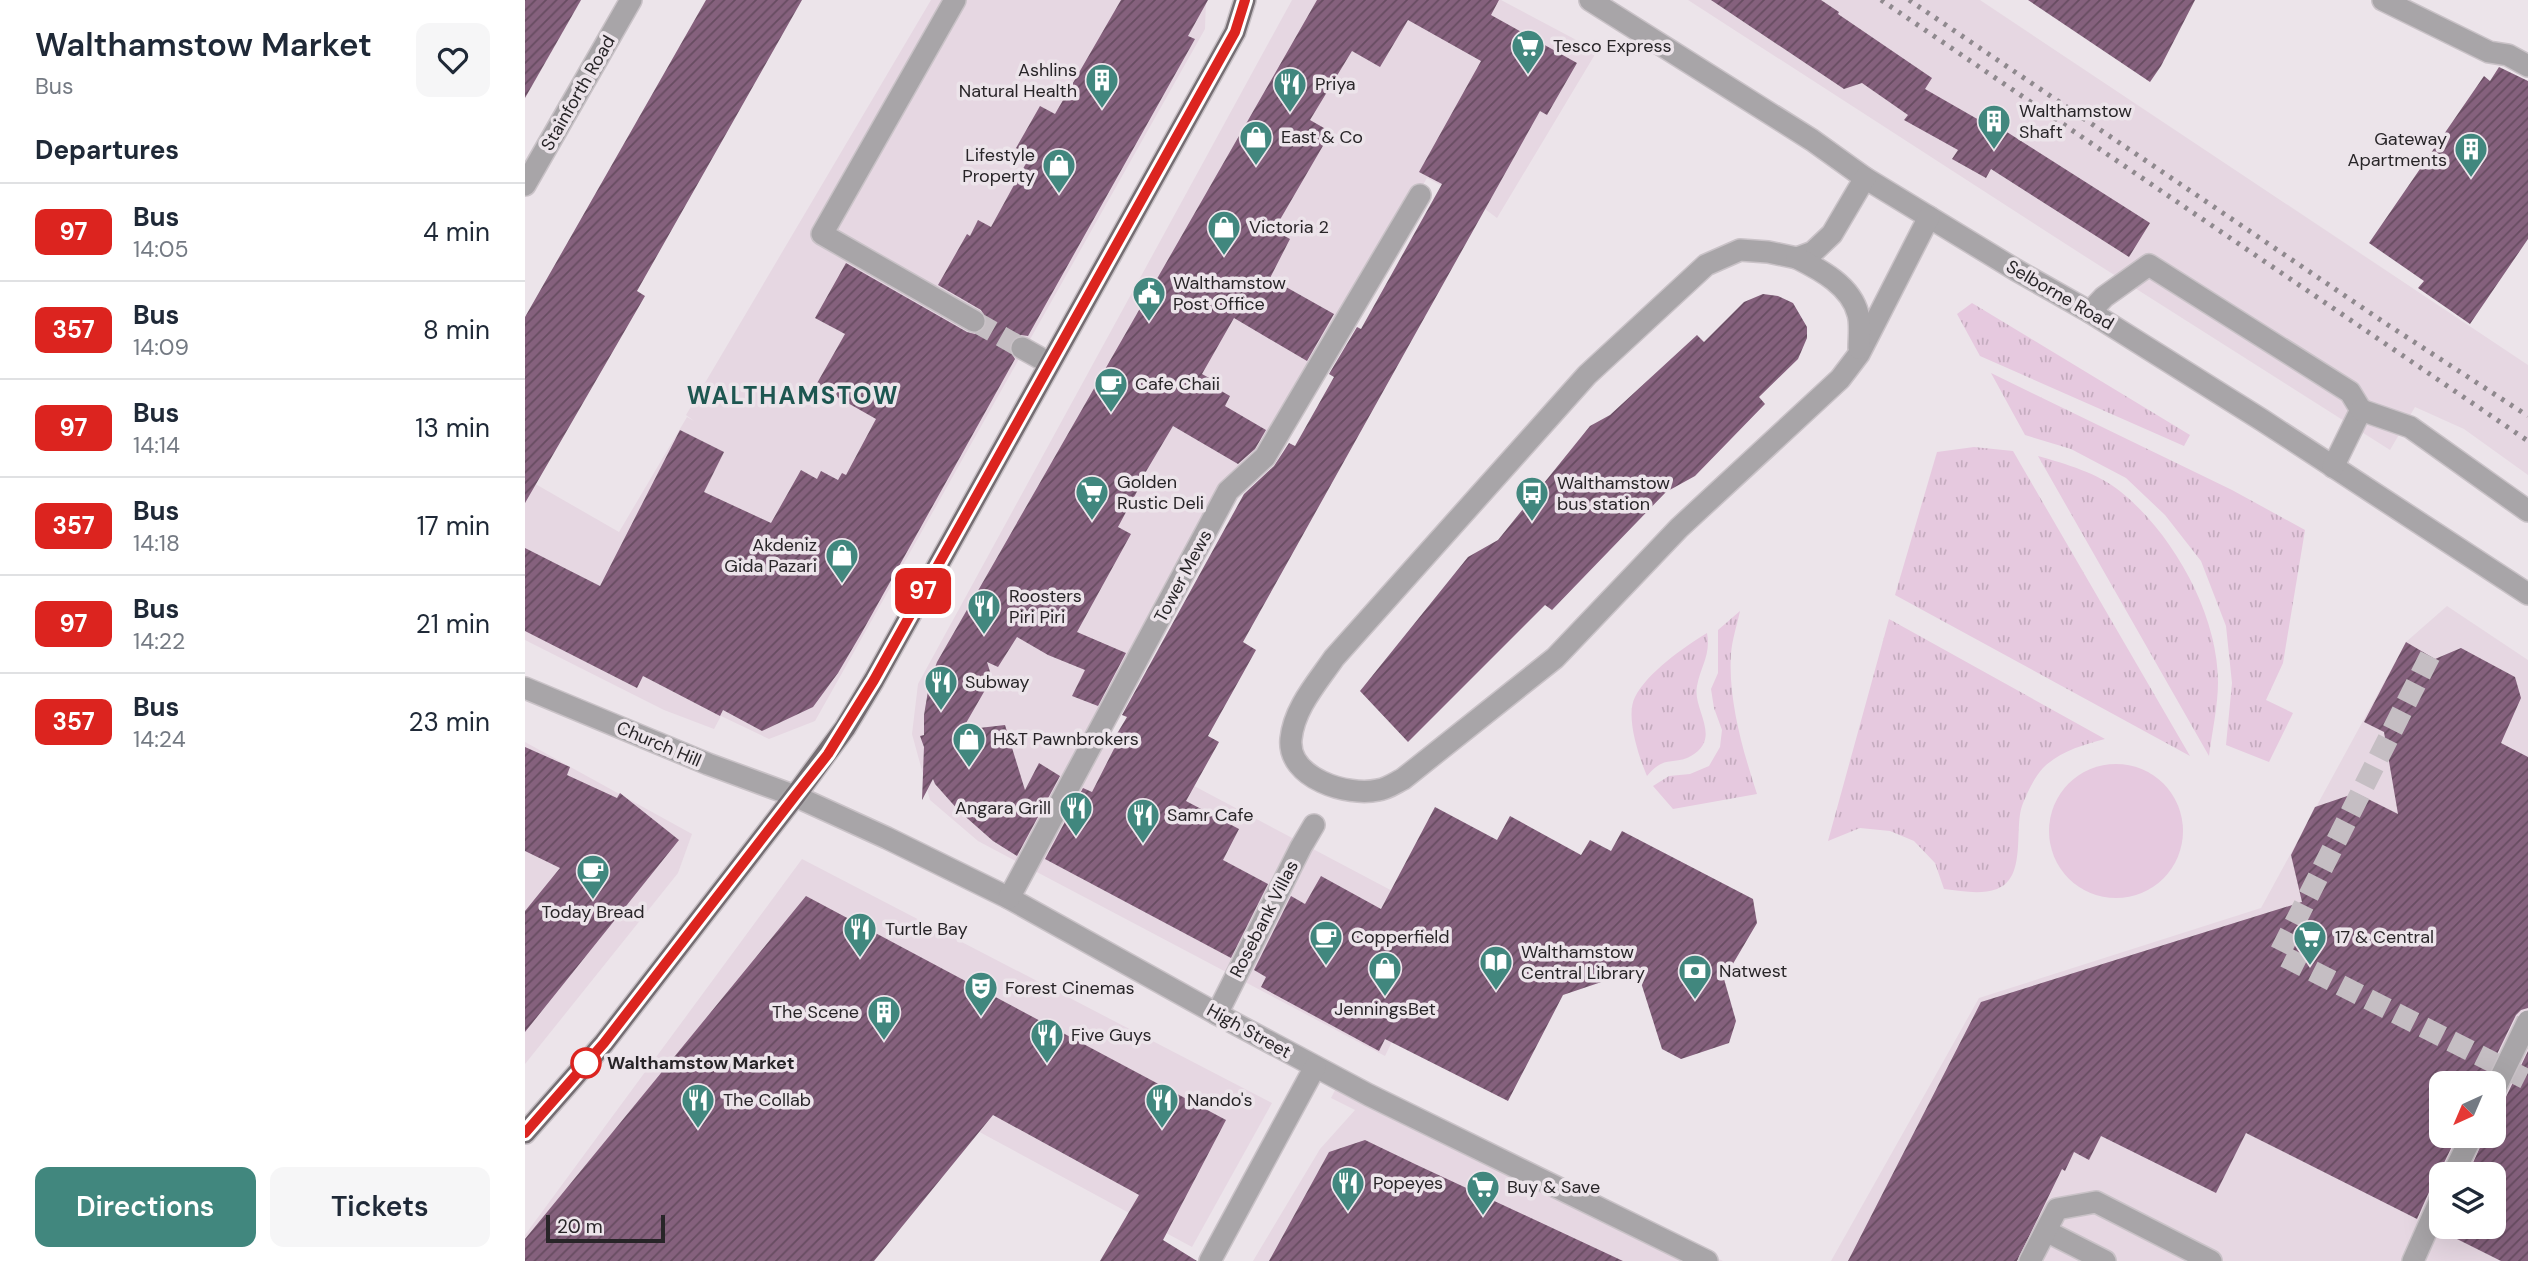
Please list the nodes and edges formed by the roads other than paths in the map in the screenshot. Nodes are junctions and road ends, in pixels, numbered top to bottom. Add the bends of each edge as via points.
1 (631, 0) edge
2 (955, 0) edge
3 (1245, 0) edge
4 (1590, 0) edge
5 (2383, 0) edge
6 (2528, 66) edge
7 (1865, 178) junction
8 (525, 185) edge
9 (1420, 195) dead end
10 (1929, 217) junction
11 (1797, 258) junction
12 (2090, 312) junction
13 (974, 321) tunnel mouth
14 (1022, 348) tunnel mouth
15 (1859, 354) junction
16 (1049, 363) junction
17 (2361, 410) junction
18 (2333, 467) junction
19 (2528, 511) edge
20 (2528, 594) edge
21 (525, 688) edge
22 (795, 796) junction
23 (1314, 825) dead end
24 (1009, 898) junction
25 (1217, 1014) junction
26 (2528, 1021) edge
27 (1315, 1067) junction
28 (2504, 1071) edge
29 (525, 1133) edge
30 (2429, 1225) edge
31 (2046, 1231) junction
32 (1210, 1261) edge
33 (1707, 1261) edge
34 (2030, 1261) edge
35 (2105, 1261) edge
36 (2211, 1261) edge
37 (2413, 1261) edge

1 - 8 street, Stainforth Road
2 - 13 street via 822,234
3 - 16 main road via 1235,32
4 - 7 street, Selborne Road
5 - 6 street
7 - 10 street, Selborne Road
7 - 11 street via 1825,242
9 - 24 street, Tower Mews via 1265,457 1228,491
10 - 12 street, Selborne Road
10 - 15 street
11 - 15 street via 1821,270 1853,301 1859,315
11 - 15 street via 1740,250 1706,265 1587,375 1334,658 1295,720 1291,742 1297,760 1332,786 1358,792 1378,791 1403,779 1555,658 1679,528 1840,379
12 - 17 street via 2149,265 2350,393
12 - 18 street, Selborne Road
14 - 16 street
16 - 22 main road via 874,680 834,745
17 - 18 street
17 - 19 street via 2410,427
18 - 20 street, Selborne Road
21 - 22 street, Church Hill
22 - 24 street, High Street
22 - 29 main road via 604,1043
23 - 25 street, Rosebank Villas
24 - 25 street, High Street
25 - 27 street, High Street
26 - 28 street, bridge
27 - 32 street
27 - 33 street, High Street
30 - 37 street
31 - 34 street
31 - 35 street
31 - 36 street via 2057,1209 2096,1202

